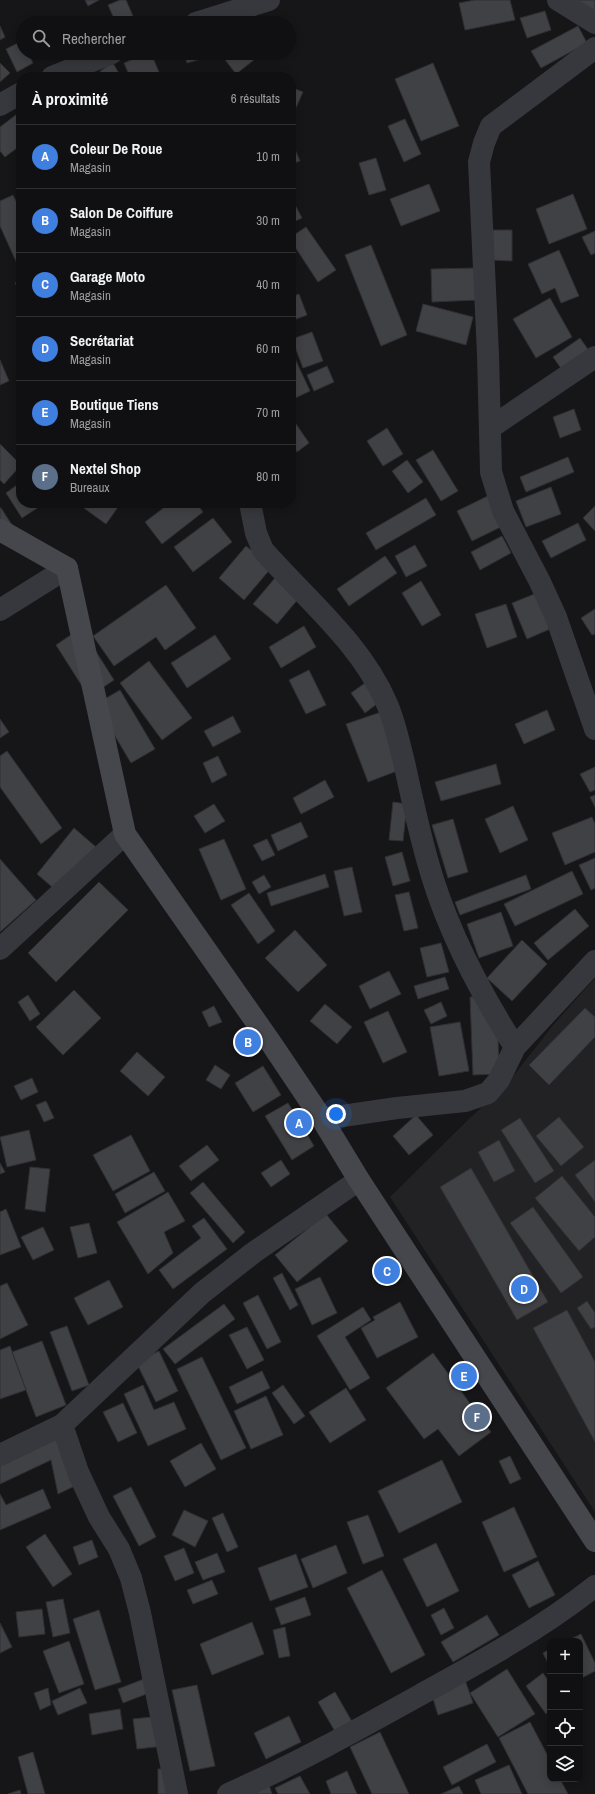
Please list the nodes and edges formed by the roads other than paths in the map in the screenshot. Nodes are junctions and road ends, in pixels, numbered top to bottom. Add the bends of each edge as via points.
1 (270, 0) edge
2 (558, 0) edge
3 (219, 16) edge
4 (595, 23) edge
5 (595, 48) edge
6 (94, 60) edge
7 (64, 72) edge
8 (595, 357) edge
9 (490, 428) junction
10 (251, 508) edge
11 (0, 530) edge
12 (67, 568) junction
13 (0, 610) edge
14 (595, 729) edge
15 (125, 834) junction
16 (0, 949) edge
17 (595, 961) edge
18 (515, 1047) junction
19 (322, 1119) junction
20 (359, 1180) junction
21 (62, 1425) junction
22 (0, 1455) edge
23 (595, 1541) edge
24 (595, 1586) edge
25 (177, 1794) edge
26 (228, 1794) edge

1 - 3 street
2 - 4 street
5 - 9 street via 491,126 484,143 479,162
6 - 7 street
8 - 9 street
9 - 14 street via 492,472 503,511 556,617
10 - 18 street via 256,533 263,550 347,640 369,669 387,704 427,860 446,918 492,1010
11 - 12 main road
12 - 13 street
12 - 15 main road
15 - 16 street
15 - 19 main road
17 - 18 street
18 - 19 street via 499,1080 488,1093 465,1101
19 - 20 main road
20 - 21 street via 253,1253 202,1293
20 - 23 main road
21 - 22 street
21 - 25 street via 78,1472 131,1578
24 - 26 street via 506,1648 328,1746

